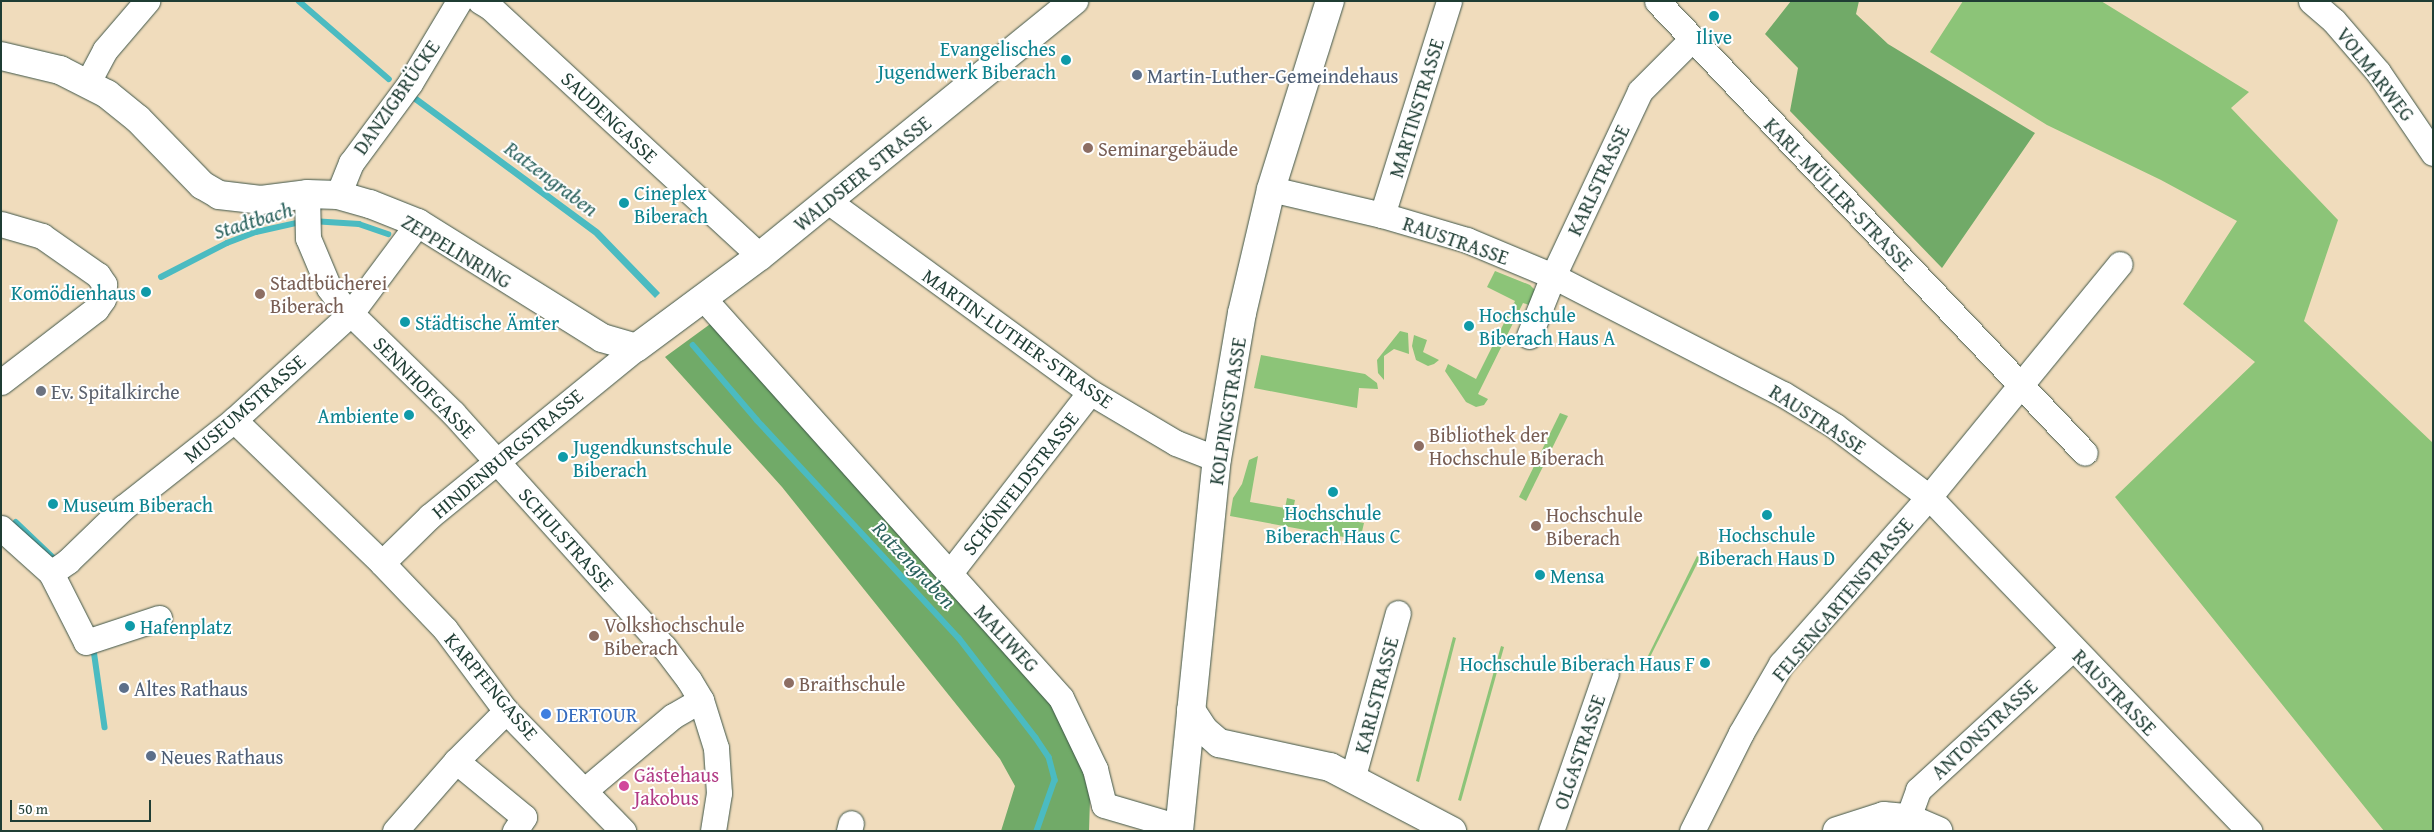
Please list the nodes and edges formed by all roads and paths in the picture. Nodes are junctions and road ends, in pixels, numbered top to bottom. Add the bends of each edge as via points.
1 (147, 1) edge
2 (459, 1) edge
3 (480, 1) edge
4 (1074, 1) edge
5 (1330, 1) edge
6 (1449, 1) edge
7 (1657, 1) edge
8 (2311, 1) edge
9 (1692, 40) junction
10 (2, 58) edge
11 (88, 82) junction
12 (2433, 153) edge
13 (1271, 189) junction
14 (338, 195) junction
15 (828, 201) junction
16 (307, 204) junction
17 (1382, 215) junction
18 (418, 223) junction
19 (1, 224) edge
20 (760, 256) junction
21 (2120, 264) dead end
22 (1553, 276) junction
23 (704, 299) junction
24 (351, 314) junction
25 (1529, 336) dead end
26 (646, 341) junction
27 (1, 382) edge
28 (2022, 386) junction
29 (1090, 392) junction
30 (234, 420) junction
31 (2086, 453) dead end
32 (1218, 459) junction
33 (497, 462) junction
34 (1929, 498) junction
35 (1, 528) edge
36 (382, 563) junction
37 (50, 573) junction
38 (950, 574) junction
39 (1398, 613) dead end
40 (159, 618) dead end
41 (2072, 648) junction
42 (1606, 673) dead end
43 (701, 700) junction
44 (1191, 710) junction
45 (506, 711) junction
46 (1219, 742) junction
47 (456, 761) junction
48 (1187, 767) junction
49 (1354, 776) junction
50 (585, 790) junction
51 (1908, 818) junction
52 (2240, 827) edge
53 (1179, 829) edge
54 (395, 831) edge
55 (516, 831) edge
56 (624, 831) edge
57 (713, 831) edge
58 (1452, 831) edge
59 (1552, 831) edge
60 (1692, 831) edge
61 (1837, 831) edge
62 (1938, 831) edge

1 - 11 street via 106,50
2 - 14 street, DANZIGBRÜCKE via 410,83 351,163
3 - 20 street, SAUDENGASSE
4 - 15 main road, WALDSEER STRASSE
5 - 13 main road, KOLPINGSTRASSE
6 - 17 street, MARTINSTRASSE
7 - 9 street, KARL-MÜLLER-STRASSE
8 - 12 street, VOLMARWEG via 2334,21 2378,72
9 - 22 street, KARLSTRASSE via 1640,91
9 - 28 street, KARL-MÜLLER-STRASSE
10 - 11 main road, ZEPPELINRING via 60,70
11 - 16 main road, ZEPPELINRING via 138,119 202,185 219,196
13 - 17 street, RAUSTRASSE
13 - 32 main road, KOLPINGSTRASSE via 1242,313
14 - 16 main road, ZEPPELINRING
14 - 18 main road, ZEPPELINRING
15 - 20 main road, WALDSEER STRASSE
15 - 29 street, MARTIN-LUTHER-STRASSE
16 - 24 street, SENNHOFGASSE via 308,238 329,288
17 - 22 street, RAUSTRASSE via 1467,240
18 - 24 street, MUSEUMSTRASSE
18 - 26 main road, ZEPPELINRING via 602,338
19 - 27 street via 42,236 98,275 104,284 96,309
20 - 23 main road, WALDSEER STRASSE
21 - 28 street
22 - 25 street, KARLSTRASSE
22 - 34 street, RAUSTRASSE via 1783,394 1836,426
23 - 26 main road, WALDSEER STRASSE
23 - 38 street, MALIWEG
24 - 30 street, MUSEUMSTRASSE
24 - 33 street, SENNHOFGASSE via 453,413
26 - 33 street, HINDENBURGSTRASSE
28 - 31 street, KARL-MÜLLER-STRASSE
28 - 34 street, FELSENGARTENSTRASSE
29 - 32 street, MARTIN-LUTHER-STRASSE via 1176,443
29 - 38 street, SCHÖNFELDSTRASSE
30 - 36 street, KARPFENGASSE
30 - 37 street, MUSEUMSTRASSE via 124,507 68,561
32 - 44 main road, KOLPINGSTRASSE
33 - 36 street, HINDENBURGSTRASSE via 430,516
33 - 43 street, SCHULSTRASSE via 664,647
34 - 41 street, RAUSTRASSE
34 - 60 street, FELSENGARTENSTRASSE via 1781,664 1741,733
35 - 37 street
36 - 45 street, KARPFENGASSE via 445,629
37 - 40 street via 86,642
38 - 53 street, MALIWEG via 1061,698 1094,768 1104,806
39 - 49 street, KARLSTRASSE
41 - 51 street, ANTONSTRASSE via 1918,790
41 - 52 street, RAUSTRASSE
42 - 59 street, OLGASTRASSE
43 - 50 street via 673,716
43 - 57 street, SCHULSTRASSE via 714,739 719,777 718,818
44 - 46 main road via 1204,730
44 - 48 main road, KOLPINGSTRASSE
45 - 47 street
45 - 50 street, KARPFENGASSE
46 - 48 main road via 1199,753
46 - 49 main road via 1330,767
47 - 54 street
47 - 55 street via 524,817
48 - 53 main road, KOLPINGSTRASSE
49 - 58 main road
50 - 56 street, KARPFENGASSE
51 - 61 main road via 1884,816
51 - 62 main road

